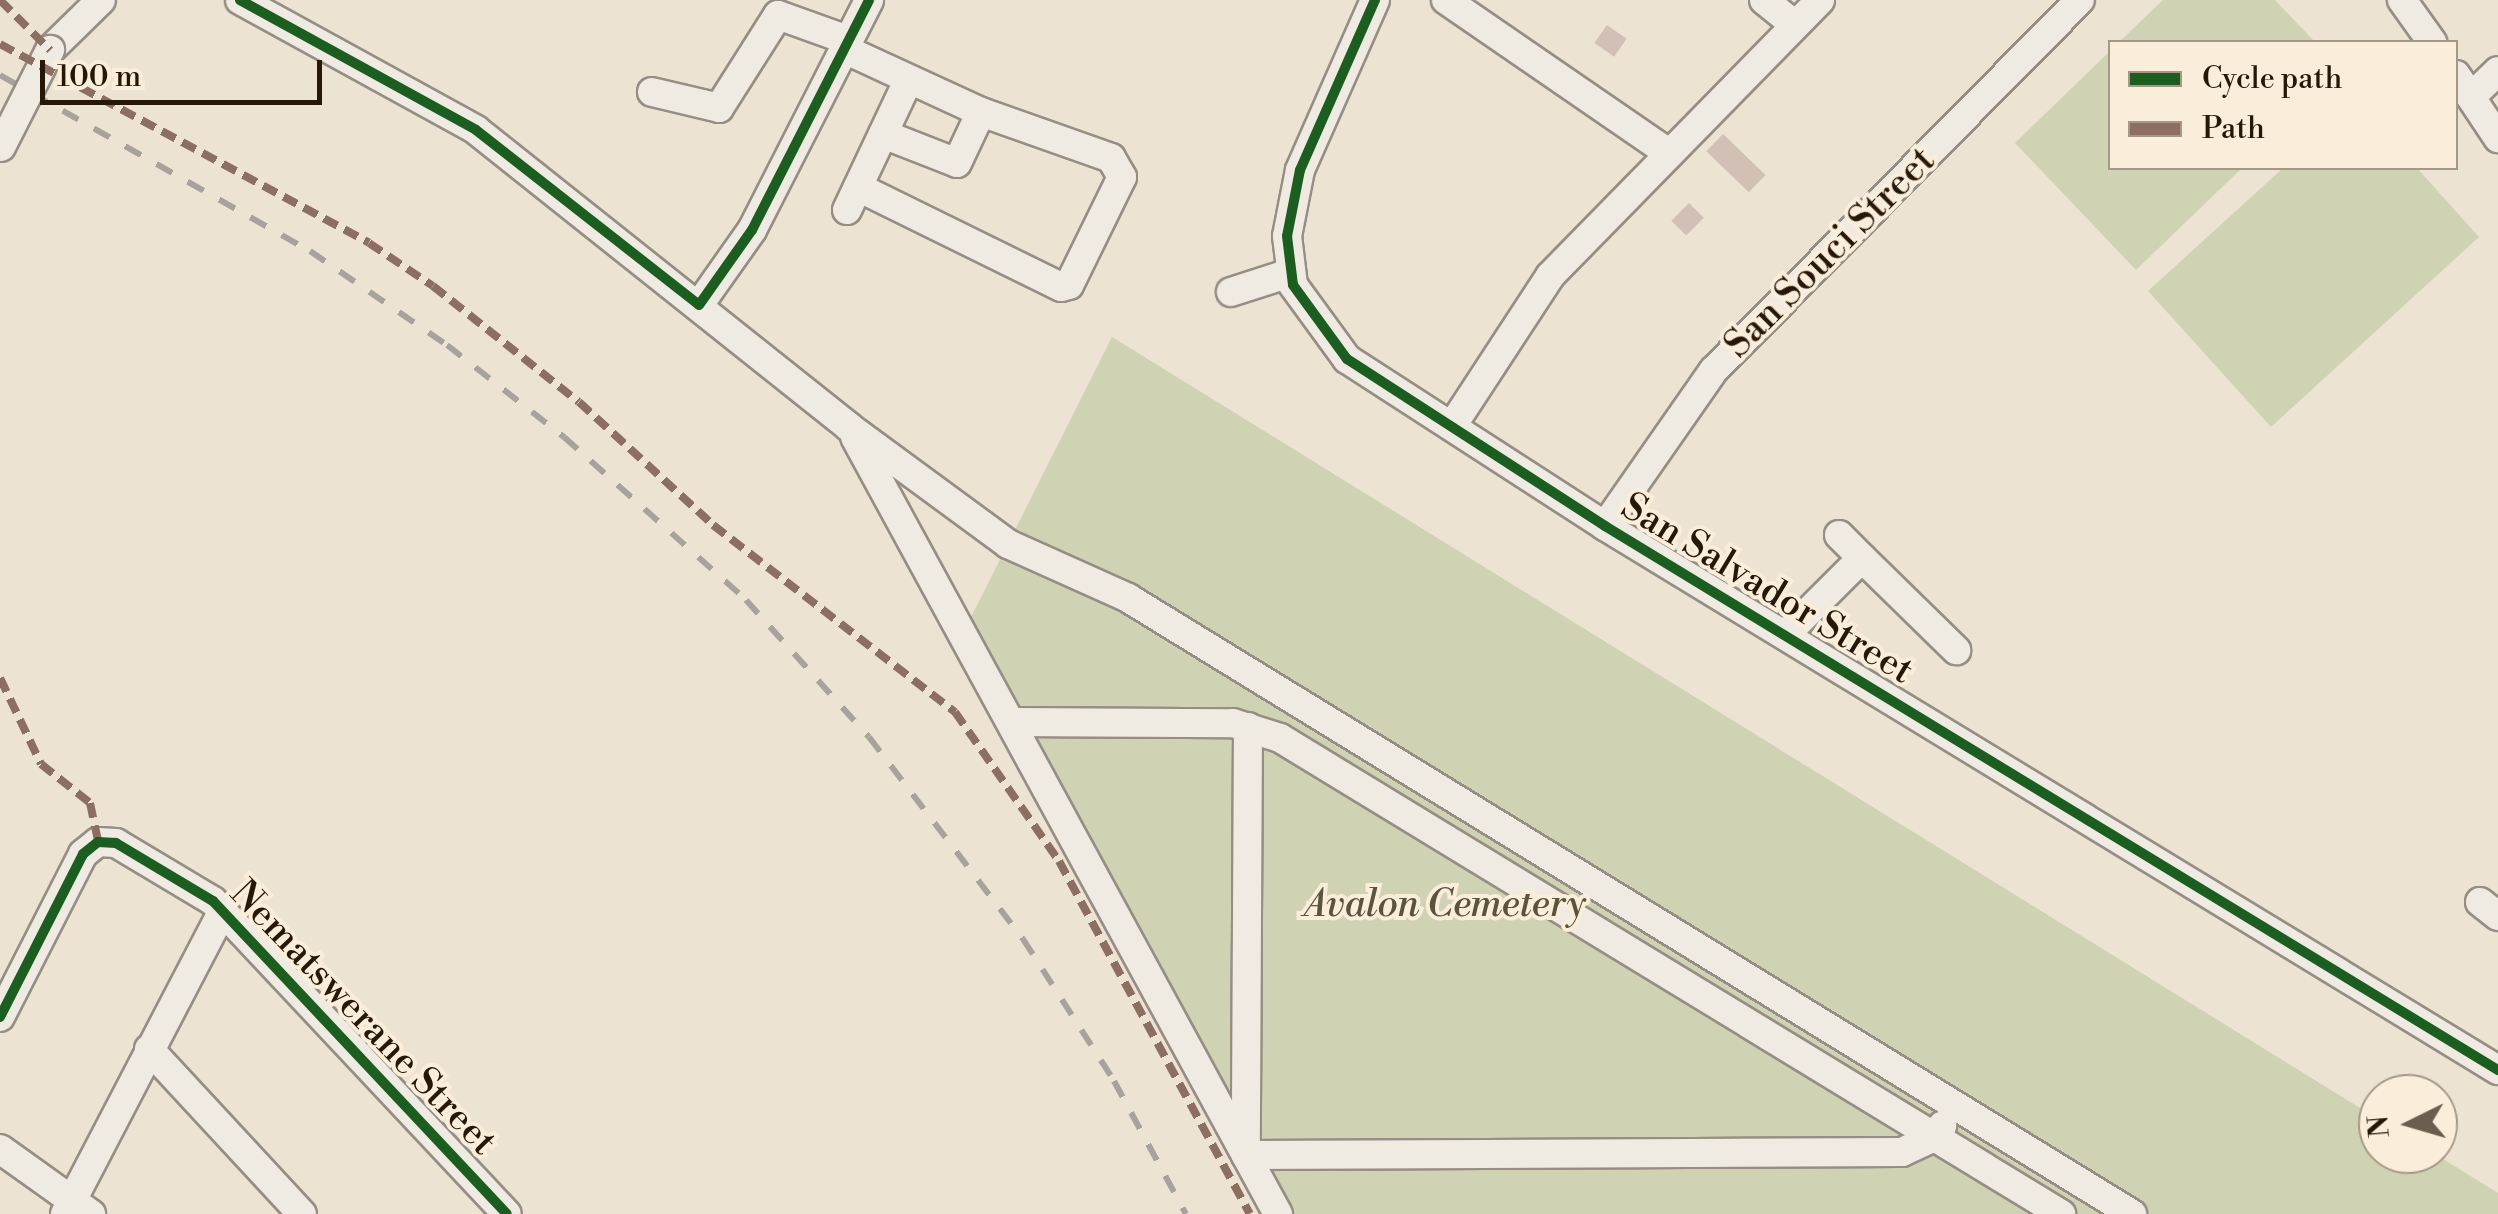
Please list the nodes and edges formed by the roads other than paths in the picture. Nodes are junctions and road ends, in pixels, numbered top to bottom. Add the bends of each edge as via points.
1 (101, 0) edge
2 (240, 0) edge
3 (869, 0) edge
4 (1376, 0) edge
5 (1446, 0) edge
6 (1764, 0) edge
7 (1820, 0) edge
8 (2080, 0) edge
9 (2402, 0) edge
10 (1795, 25) junction
11 (2431, 40) edge
12 (846, 45) junction
13 (2498, 71) edge
14 (908, 81) junction
15 (2463, 86) edge
16 (652, 92) dead end
17 (982, 112) junction
18 (884, 134) junction
19 (2498, 138) edge
20 (0, 148) edge
21 (1667, 152) junction
22 (1288, 274) junction
23 (1231, 292) dead end
24 (698, 305) junction
25 (1452, 426) junction
26 (849, 428) junction
27 (1606, 526) junction
28 (1839, 534) dead end
29 (1862, 558) junction
30 (1786, 634) junction
31 (1956, 650) dead end
32 (1014, 722) junction
33 (1248, 727) junction
34 (223, 911) junction
35 (0, 1017) edge
36 (149, 1049) junction
37 (2498, 1070) edge
38 (1956, 1106) junction
39 (1934, 1137) junction
40 (0, 1149) edge
41 (1246, 1155) junction
42 (76, 1209) edge
43 (302, 1214) edge
44 (508, 1214) edge
45 (1278, 1214) edge
46 (2061, 1214) edge
47 (2132, 1214) edge

1 - 20 street, bridge via 50,50
2 - 24 street via 476,130
3 - 12 street
4 - 22 street via 1294,186
5 - 21 street
6 - 10 street
7 - 10 street
8 - 27 street, San Souci Street via 1714,370
9 - 11 street
10 - 21 street
12 - 14 street
12 - 16 street via 778,16 719,108
12 - 24 street via 752,230
13 - 15 street
14 - 17 street
14 - 18 street
15 - 19 street
17 - 18 street via 957,164
17 - 18 street via 1120,164 1122,177 1070,285 1053,286 853,199
21 - 25 street via 1550,276
22 - 23 street
22 - 25 street, San Salvador Street via 1312,319 1347,359
24 - 26 street
25 - 27 street, San Salvador Street
26 - 32 street
26 - 38 street via 1008,544 1128,598
27 - 30 street, San Salvador Street
28 - 29 street
29 - 30 street
29 - 31 street
30 - 37 street, San Salvador Street
32 - 33 street
32 - 41 street
33 - 39 street via 1280,738
33 - 41 street
34 - 35 street, Nematswerane Street via 172,871 116,843 98,842 84,854
34 - 36 street
34 - 44 street, Nematswerane Street
36 - 42 street
36 - 43 street
38 - 39 street
38 - 47 street
39 - 41 street via 1902,1152
39 - 46 street
40 - 42 street
41 - 45 street

